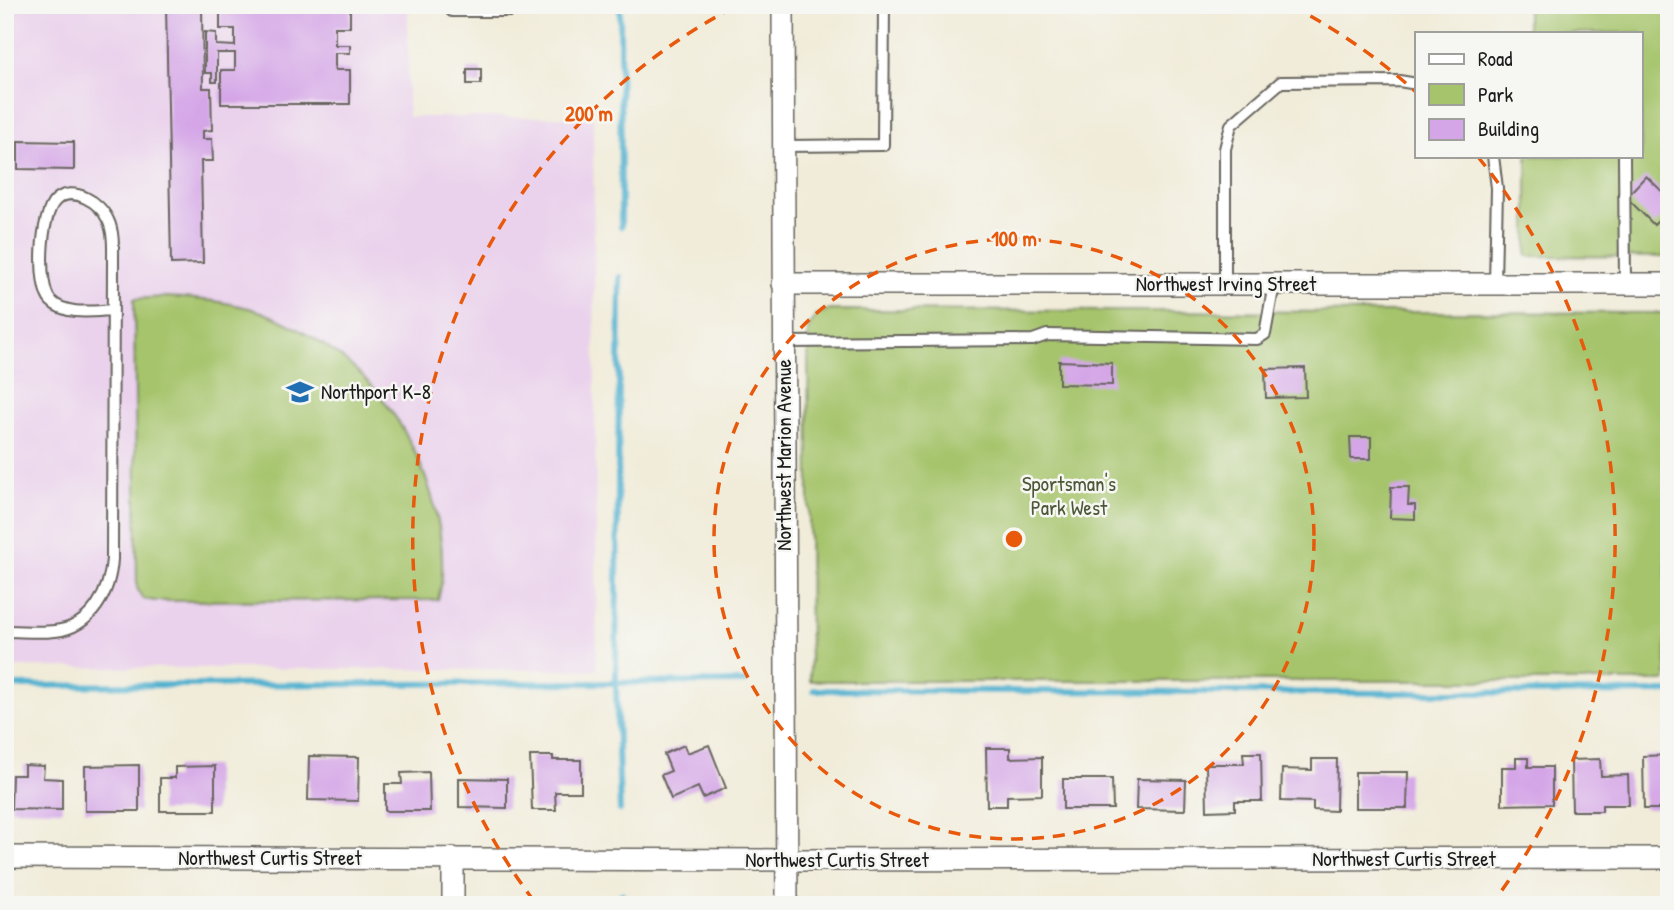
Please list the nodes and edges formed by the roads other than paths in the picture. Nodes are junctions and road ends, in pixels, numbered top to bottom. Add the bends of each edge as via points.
1 (452, 5) edge
2 (510, 5) edge
3 (783, 5) edge
4 (884, 5) edge
5 (1415, 84) edge
6 (783, 146) junction
7 (1493, 158) edge
8 (1624, 158) edge
9 (783, 284) junction
10 (1225, 284) junction
11 (1274, 284) junction
12 (1495, 284) junction
13 (1625, 284) junction
14 (1669, 284) edge
15 (113, 310) junction
16 (784, 342) junction
17 (5, 631) edge
18 (5, 857) edge
19 (453, 858) junction
20 (1669, 858) edge
21 (787, 860) junction
22 (453, 905) edge
23 (787, 905) edge

1 - 2 lane via 452,11 510,11
3 - 6 street, Northwest Marion Avenue
4 - 6 lane via 883,145
5 - 10 lane via 1281,82 1231,125 1225,149
6 - 9 street, Northwest Marion Avenue
7 - 12 lane
8 - 13 lane
9 - 10 street, Northwest Irving Street
9 - 16 street, Northwest Marion Avenue
10 - 11 street, Northwest Irving Street
11 - 12 street, Northwest Irving Street
11 - 16 lane via 1265,334 1257,339 1047,335 1033,340
12 - 13 street, Northwest Irving Street
13 - 14 street, Northwest Irving Street
15 - 15 lane via 113,239 108,219 81,195 57,199 43,228 44,288 50,300 71,310
15 - 17 lane via 111,575 100,603 71,627
16 - 21 street, Northwest Marion Avenue
18 - 19 street, Northwest Curtis Street
19 - 21 street, Northwest Curtis Street
19 - 22 street
20 - 21 street, Northwest Curtis Street
21 - 23 street, Northwest Marion Avenue

